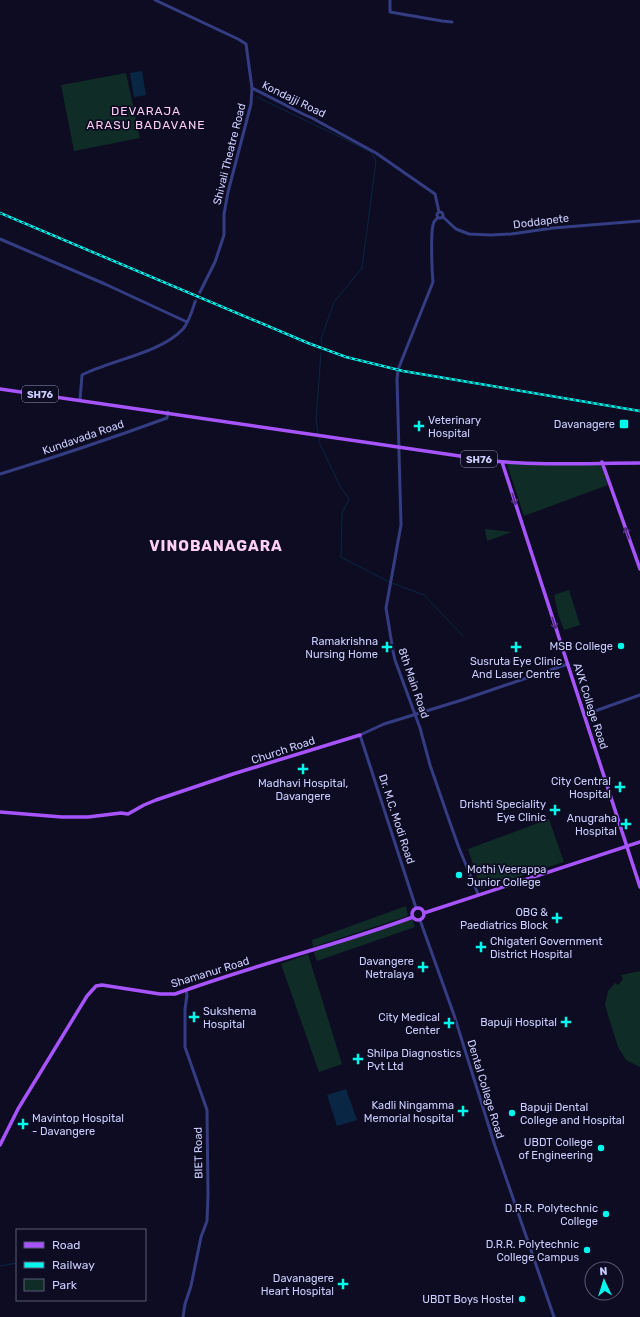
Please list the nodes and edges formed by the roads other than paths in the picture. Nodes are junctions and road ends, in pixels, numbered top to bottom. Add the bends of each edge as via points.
1 (155, 0) edge
2 (390, 0) edge
3 (452, 22) dead end
4 (252, 88) junction
5 (439, 212) junction
6 (438, 217) junction
7 (443, 217) junction
8 (640, 221) edge
9 (0, 239) edge
10 (200, 292) tunnel mouth
11 (196, 302) tunnel mouth
12 (187, 322) junction
13 (0, 389) edge
14 (80, 400) junction
15 (168, 412) junction
16 (398, 446) junction
17 (502, 462) junction
18 (602, 462) junction
19 (640, 463) edge
20 (0, 474) edge
21 (640, 569) edge
22 (568, 664) junction
23 (640, 696) edge
24 (415, 715) junction
25 (584, 715) junction
26 (360, 735) junction
27 (0, 812) edge
28 (640, 842) edge
29 (627, 846) junction
30 (640, 887) edge
31 (478, 894) junction
32 (416, 908) junction
33 (424, 913) junction
34 (413, 917) junction
35 (420, 920) junction
36 (186, 990) junction
37 (0, 1145) edge
38 (183, 1317) edge
39 (554, 1317) edge

1 - 4 street, Kondajji Road via 246,44
2 - 3 street via 390,12
4 - 5 street, Kondajji Road via 376,153 435,194
4 - 10 street, Shivali Theatre Road via 251,104 228,192 224,235 215,262
5 - 6 street
5 - 7 street via 443,213
6 - 7 street
6 - 16 street, 8th Main Road via 433,223 433,282 398,370
7 - 8 street, Doddapete via 456,229 469,234 491,235
9 - 12 street
11 - 12 street
12 - 14 street via 175,336 153,348 82,375
13 - 14 main road, SH76
14 - 15 main road, SH76
15 - 16 main road, SH76
15 - 20 street, Kundavada Road via 167,418
16 - 17 main road, SH76
16 - 24 street, 8th Main Road via 401,525 386,608 393,651
17 - 18 main road, SH76
17 -> 22 main road, AVK College Road
18 - 19 main road, SH76
21 -> 18 main road
22 - 24 street, Church Road
22 - 25 main road, AVK College Road
23 - 25 street
24 - 26 street, Church Road via 384,724
24 - 31 street, 8th Main Road via 449,820
25 - 29 main road, AVK College Road
26 - 27 main road, Church Road via 156,800 128,814 88,818
26 - 32 street, Dr. M.C. Modi Road
28 - 29 main road
29 - 30 main road, AVK College Road
29 - 31 main road
31 - 33 main road
32 - 33 main road via 421,908
32 - 34 main road
33 - 35 main road
34 - 35 main road
34 - 36 main road, Shamanur Road
35 - 39 street, Dental College Road via 454,1014 495,1146
36 - 37 main road, Shamanur Road via 175,994 160,994 96,986 18,1108
36 - 38 street, BIET Road via 185,1047 207,1110 208,1195 207,1220

